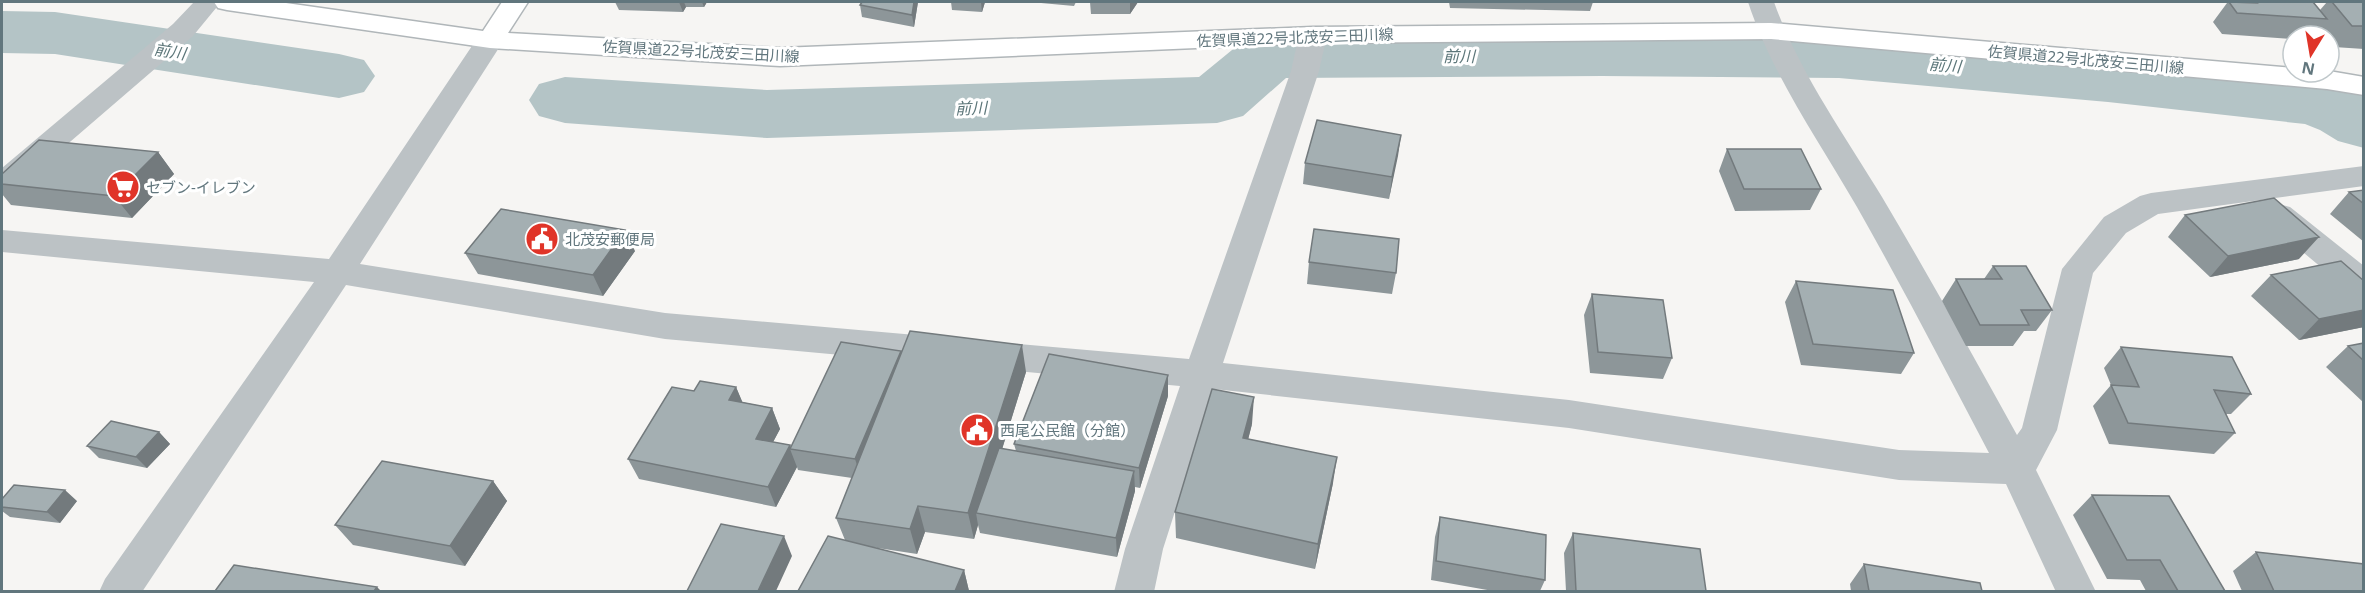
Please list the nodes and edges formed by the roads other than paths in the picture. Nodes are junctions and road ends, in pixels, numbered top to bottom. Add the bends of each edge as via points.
1 (208, 2) edge
2 (227, 2) edge
3 (515, 2) edge
4 (1762, 2) edge
5 (1771, 31) junction
6 (1313, 35) junction
7 (490, 40) junction
8 (2364, 86) edge
9 (2364, 176) edge
10 (2, 184) edge
11 (2247, 190) junction
12 (2, 241) edge
13 (338, 272) junction
14 (2364, 284) edge
15 (1202, 374) junction
16 (2018, 469) junction
17 (119, 591) edge
18 (1134, 591) edge
19 (2076, 591) edge

1 - 10 street via 183,30
2 - 7 main road, 佐賀県道22号北茂安三田川線
3 - 7 main road
4 - 5 street
5 - 6 main road, 佐賀県道22号北茂安三田川線
5 - 8 main road, 佐賀県道22号北茂安三田川線
5 - 16 street
6 - 7 main road, 佐賀県道22号北茂安三田川線 via 780,57
6 - 15 street via 1305,71
7 - 13 street
9 - 11 street
11 - 14 street
11 - 16 street via 2151,204 2115,225 2078,269 2039,430
12 - 13 street
13 - 15 street via 665,326
13 - 17 street
15 - 16 street via 1569,414 1899,465
15 - 18 street via 1144,549
16 - 19 street

